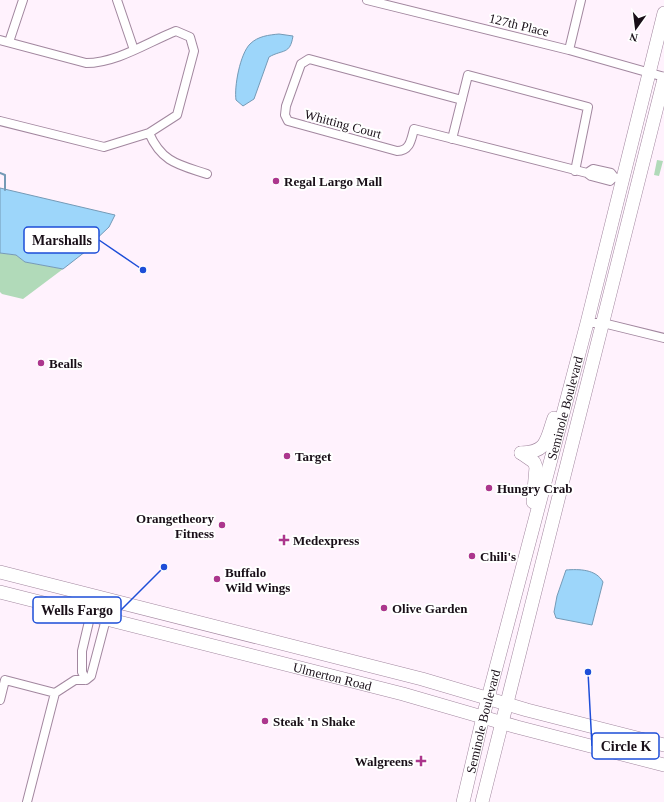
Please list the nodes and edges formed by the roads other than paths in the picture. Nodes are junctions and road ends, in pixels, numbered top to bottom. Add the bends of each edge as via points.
1 (23, 0) edge
2 (117, 0) edge
3 (367, 0) edge
4 (581, 0) edge
5 (664, 13) edge
6 (0, 40) edge
7 (9, 42) junction
8 (134, 50) junction
9 (569, 50) junction
10 (649, 72) junction
11 (664, 78) edge
12 (462, 100) junction
13 (0, 121) edge
14 (149, 133) junction
15 (452, 139) junction
16 (575, 171) junction
17 (207, 174) dead end
18 (618, 178) junction
19 (587, 323) junction
20 (603, 323) junction
21 (664, 338) edge
22 (576, 364) junction
23 (553, 454) junction
24 (549, 540) junction
25 (523, 570) junction
26 (0, 572) edge
27 (0, 592) edge
28 (95, 596) junction
29 (111, 600) junction
30 (90, 614) junction
31 (105, 618) junction
32 (86, 680) junction
33 (55, 693) junction
34 (489, 699) junction
35 (0, 700) edge
36 (507, 704) junction
37 (483, 717) junction
38 (502, 723) junction
39 (664, 745) edge
40 (664, 765) edge
41 (27, 802) edge
42 (463, 802) edge
43 (482, 802) edge

1 - 7 street
2 - 8 street
3 - 9 street, 127th Place
4 - 9 street
5 - 10 main road, Seminole Boulevard
6 - 7 street
7 - 8 street via 86,63 97,63
8 - 14 street via 176,31 190,37 194,51 177,115
9 - 10 street, 127th Place
10 - 11 street, 127th Place
10 - 18 main road, Seminole Boulevard
11 - 20 main road, Seminole Boulevard
12 - 15 street
12 - 15 street, Whitting Court via 309,59 301,64 286,106 285,116 288,121 396,151 403,151 408,147 414,129
12 - 16 street via 468,75 588,107
13 - 14 street via 104,147
14 - 17 street via 160,152 169,161
15 - 16 street, Whitting Court
16 - 18 street, Whitting Court via 587,173 592,169 596,173 611,173
18 - 19 main road, Seminole Boulevard
19 - 20 street
19 - 22 main road, Seminole Boulevard
20 - 21 street
20 - 24 main road, Seminole Boulevard
22 - 23 main road, Seminole Boulevard
22 - 25 main road via 544,446 534,453 521,453 534,462 537,472
23 - 24 main road via 555,475 545,522
23 - 25 main road, Seminole Boulevard
24 - 36 main road, Seminole Boulevard
25 - 34 main road, Seminole Boulevard
26 - 28 main road, Ulmerton Road
27 - 30 main road, Ulmerton Road
28 - 29 main road, Ulmerton Road
28 - 30 street
29 - 31 street
29 - 34 main road, Ulmerton Road via 415,677
30 - 31 main road, Ulmerton Road
30 - 32 street via 82,651 82,672
31 - 32 street via 91,676
31 - 37 main road, Ulmerton Road
32 - 33 street via 75,680
33 - 35 street via 5,680
33 - 41 street
34 - 36 main road, Ulmerton Road
34 - 37 main road, Seminole Boulevard
36 - 38 main road, Seminole Boulevard
36 - 39 main road, Ulmerton Road
37 - 38 main road, Ulmerton Road
37 - 42 main road, Seminole Boulevard
38 - 40 main road, Ulmerton Road
38 - 43 main road, Seminole Boulevard

